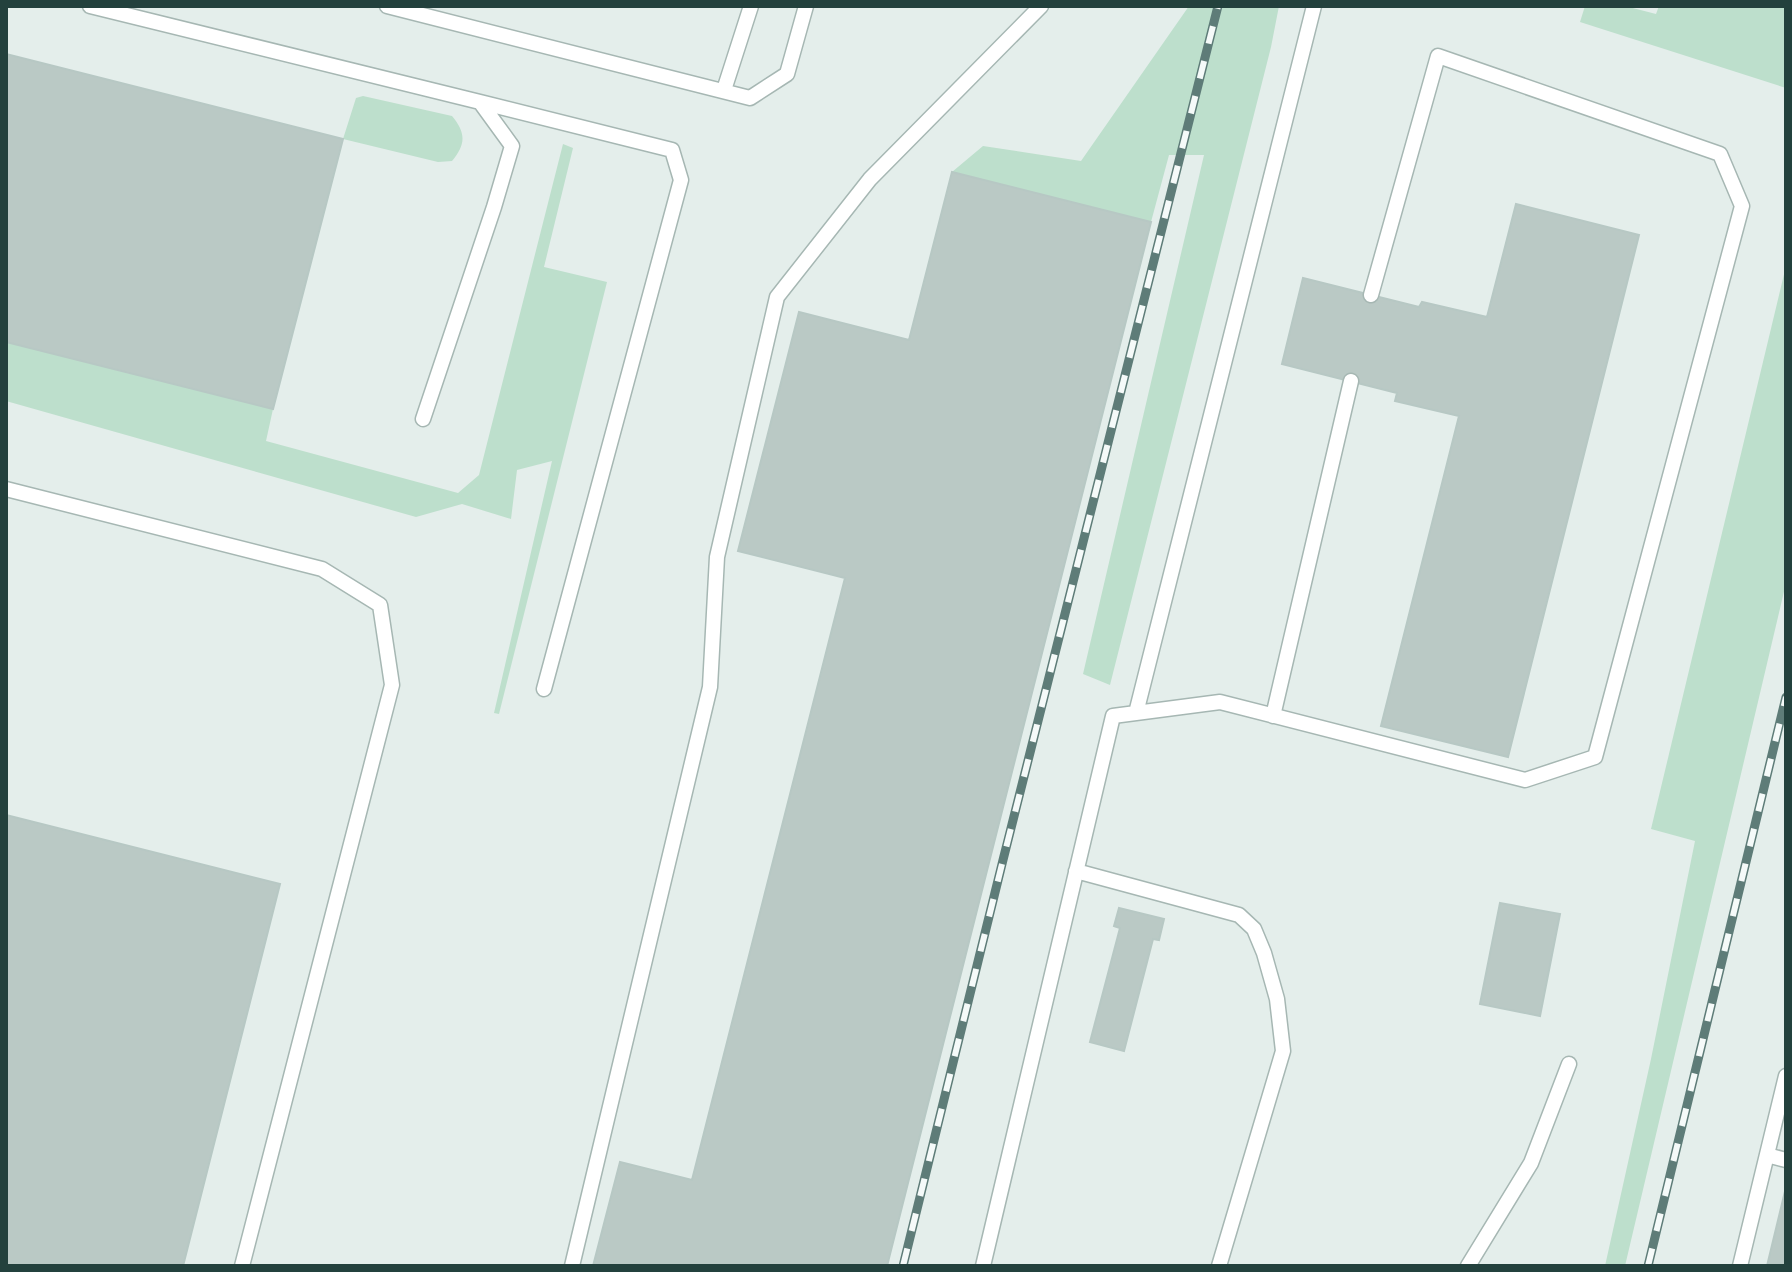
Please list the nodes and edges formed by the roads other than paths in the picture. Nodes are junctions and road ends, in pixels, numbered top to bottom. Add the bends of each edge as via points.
1 (90, 6) edge
2 (387, 6) edge
3 (751, 6) edge
4 (806, 6) edge
5 (1041, 6) edge
6 (1314, 6) edge
7 (724, 90) junction
8 (480, 102) junction
9 (1371, 295) dead end
10 (1351, 381) dead end
11 (423, 419) dead end
12 (6, 489) edge
13 (544, 689) dead end
14 (1136, 713) junction
15 (1273, 716) junction
16 (1076, 871) junction
17 (1569, 1064) dead end
18 (1786, 1076) edge
19 (1767, 1155) junction
20 (1786, 1160) edge
21 (242, 1266) edge
22 (572, 1266) edge
23 (983, 1266) edge
24 (1219, 1266) edge
25 (1468, 1266) edge
26 (1740, 1266) edge

1 - 8 lane
2 - 7 lane
3 - 7 lane
4 - 7 lane via 787,74 750,98
5 - 22 lane via 870,179 777,297 717,557 710,687
6 - 14 lane
8 - 11 lane via 512,146
8 - 13 lane via 672,150 681,180
9 - 15 lane via 1438,56 1720,154 1742,206 1595,757 1525,780
10 - 15 lane
12 - 21 lane via 322,569 380,605 392,685
14 - 15 lane via 1220,702
14 - 16 lane via 1113,716
16 - 23 lane
16 - 24 lane via 1239,915 1254,929 1264,953 1277,999 1283,1051
17 - 25 lane via 1531,1163
18 - 19 lane
19 - 20 lane
19 - 26 lane

